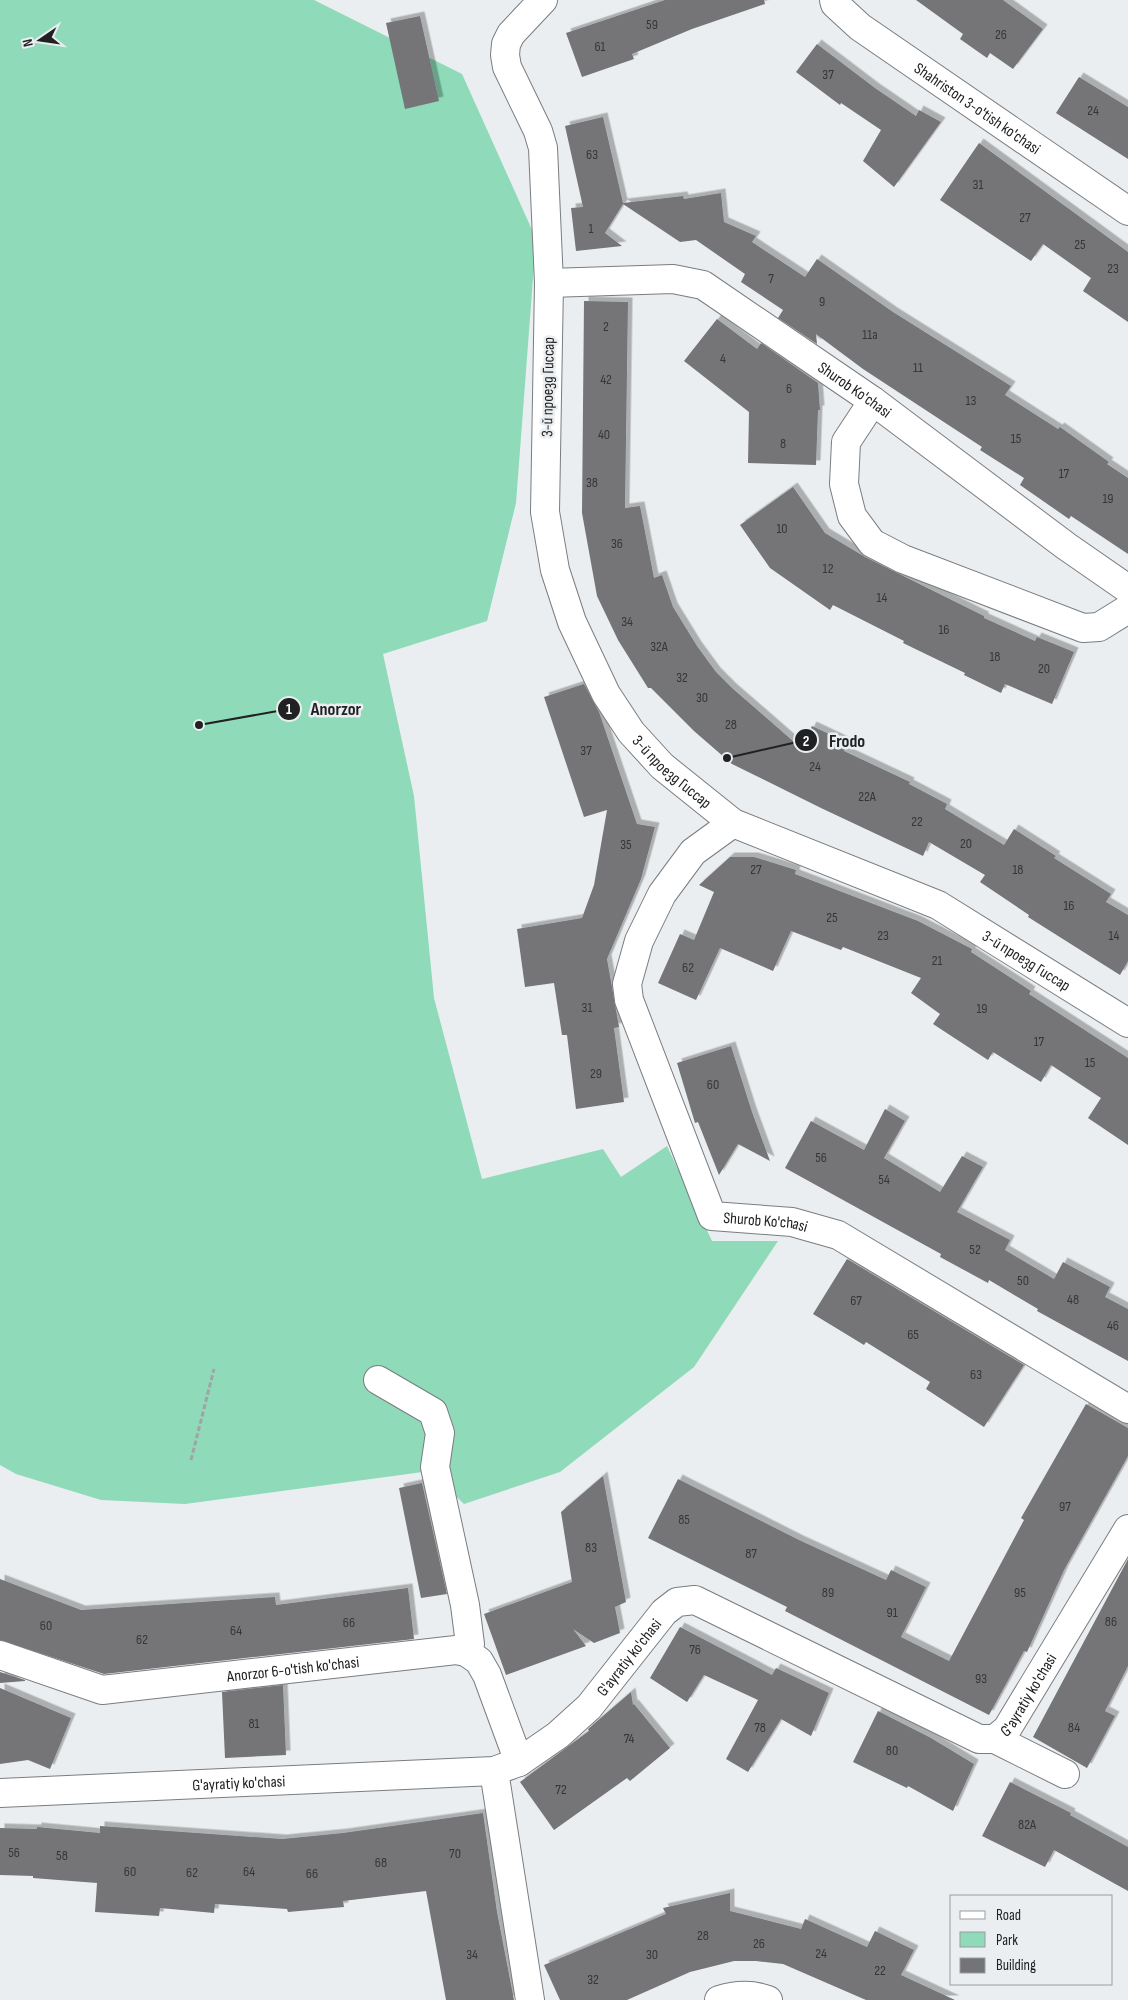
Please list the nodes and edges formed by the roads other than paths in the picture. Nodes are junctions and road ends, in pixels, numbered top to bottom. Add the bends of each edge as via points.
1 (543, 0) edge
2 (834, 0) edge
3 (1128, 211) edge
4 (549, 283) junction
5 (873, 402) junction
6 (1128, 589) edge
7 (1128, 609) edge
8 (733, 823) junction
9 (1128, 1023) edge
10 (378, 1380) dead end
11 (1128, 1409) edge
12 (1128, 1529) edge
13 (466, 1652) junction
14 (0, 1655) edge
15 (995, 1739) junction
16 (519, 1762) junction
17 (494, 1771) junction
18 (1065, 1774) dead end
19 (0, 1793) edge
20 (530, 2000) edge
21 (719, 2000) edge
22 (768, 2000) edge

1 - 4 street, 3-й проезд Гиссар via 510,34 505,55 543,148
2 - 3 street, Shahriston 3-o'tish ko'chasi via 860,27
4 - 5 street, Shurob Ko'chasi via 673,279 703,285
4 - 8 street, 3-й проезд Гиссар via 545,512 554,570 569,613 606,694 631,732 662,766
5 - 6 street, Shurob Ko'chasi
5 - 7 street via 846,442 844,484 852,516 872,543 903,559 1083,628 1099,627
8 - 9 street, 3-й проезд Гиссар via 938,905
8 - 11 street, Shurob Ko'chasi via 693,852 662,894 639,941 627,984 629,1000 712,1216 792,1222 838,1235
10 - 13 street via 433,1412 438,1426 440,1433 435,1467 464,1605 470,1644
12 - 15 street, G'ayratiy ko'chasi via 1007,1729
13 - 14 street, Anorzor 6-o'tish ko'chasi via 456,1650 102,1690
13 - 16 street via 480,1661 487,1675
15 - 16 street, G'ayratiy ko'chasi via 979,1740 695,1600 677,1602 664,1612 589,1708
15 - 18 street
16 - 17 street, G'ayratiy ko'chasi
17 - 19 street, G'ayratiy ko'chasi
17 - 20 street
21 - 22 street via 731,1996 758,1996

